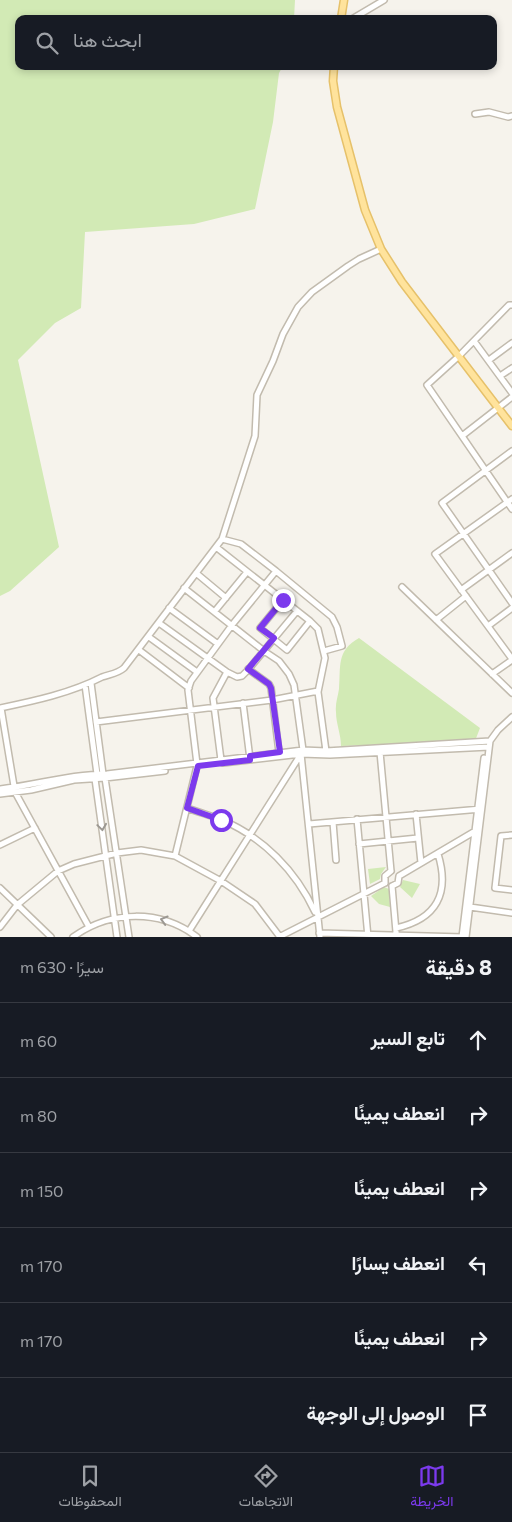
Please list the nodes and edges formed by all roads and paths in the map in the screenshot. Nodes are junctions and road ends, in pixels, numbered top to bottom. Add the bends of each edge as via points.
1 (344, 0) edge
2 (384, 0) edge
3 (342, 15) edge
4 (359, 15) edge
5 (334, 70) edge
6 (475, 114) dead end
7 (512, 116) edge
8 (381, 249) junction
9 (511, 307) edge
10 (474, 340) junction
11 (512, 343) edge
12 (459, 356) junction
13 (488, 360) junction
14 (512, 368) edge
15 (500, 376) junction
16 (512, 395) edge
17 (498, 408) junction
18 (512, 426) edge
19 (462, 436) junction
20 (512, 451) edge
21 (486, 471) junction
22 (510, 500) edge
23 (512, 510) edge
24 (463, 534) junction
25 (222, 539) junction
26 (216, 547) junction
27 (512, 553) edge
28 (489, 570) junction
29 (276, 571) junction
30 (247, 572) junction
31 (196, 573) junction
32 (265, 586) junction
33 (402, 587) dead end
34 (184, 588) junction
35 (461, 590) junction
36 (466, 596) junction
37 (226, 598) junction
38 (283, 600) junction
39 (512, 603) edge
40 (169, 608) junction
41 (512, 608) edge
42 (215, 611) junction
43 (297, 611) junction
44 (436, 620) junction
45 (310, 621) junction
46 (159, 623) junction
47 (232, 625) junction
48 (488, 626) junction
49 (149, 637) junction
50 (274, 638) junction
51 (218, 644) junction
52 (139, 650) junction
53 (264, 650) junction
54 (324, 651) junction
55 (208, 658) junction
56 (512, 660) edge
57 (248, 669) junction
58 (197, 672) junction
59 (228, 672) junction
60 (492, 674) junction
61 (91, 683) junction
62 (85, 686) junction
63 (189, 688) junction
64 (318, 691) junction
65 (512, 693) edge
66 (296, 695) junction
67 (272, 700) junction
68 (243, 703) junction
69 (214, 707) junction
70 (0, 708) edge
71 (191, 710) junction
72 (512, 717) edge
73 (96, 722) junction
74 (7, 745) junction
75 (488, 745) junction
76 (0, 746) edge
77 (326, 751) junction
78 (280, 752) junction
79 (302, 752) junction
80 (380, 752) junction
81 (250, 758) junction
82 (221, 760) junction
83 (197, 765) junction
84 (100, 776) junction
85 (0, 789) edge
86 (15, 790) junction
87 (0, 794) edge
88 (187, 808) junction
89 (480, 809) junction
90 (416, 814) junction
91 (386, 817) junction
92 (357, 820) junction
93 (333, 822) junction
94 (309, 824) junction
95 (35, 828) junction
96 (477, 830) junction
97 (512, 835) edge
98 (249, 836) junction
99 (418, 838) junction
100 (388, 841) junction
101 (359, 844) junction
102 (0, 845) edge
103 (117, 853) junction
104 (438, 854) junction
105 (106, 856) junction
106 (175, 856) junction
107 (336, 860) dead end
108 (421, 863) junction
109 (58, 871) junction
110 (391, 871) junction
111 (398, 876) junction
112 (221, 881) junction
113 (385, 883) junction
114 (392, 886) junction
115 (0, 888) edge
116 (512, 890) edge
117 (364, 893) junction
118 (17, 905) junction
119 (470, 907) junction
120 (512, 913) edge
121 (126, 916) junction
122 (318, 917) junction
123 (114, 918) junction
124 (0, 927) edge
125 (89, 927) junction
126 (190, 931) junction
127 (396, 933) edge
128 (319, 935) edge
129 (368, 936) edge
130 (434, 936) edge
131 (51, 937) edge
132 (73, 937) edge
133 (117, 937) edge
134 (129, 937) edge
135 (197, 937) edge
136 (280, 937) edge
137 (463, 937) edge

1 - 3 main road
2 - 4 street
5 - 8 main road via 337,108 365,210
6 - 7 street via 489,112
8 - 12 main road
8 - 25 street via 359,259 312,292 298,307 282,334 257,395 255,436
9 - 10 street
10 - 12 street
10 - 13 street
11 - 13 street
12 - 17 main road
12 - 19 street via 426,385
13 - 15 street
14 - 15 street
15 - 16 street
16 - 17 street
17 - 18 main road
17 - 19 street
19 - 21 street
20 - 21 street
21 - 22 street
21 - 24 street via 442,503
22 - 23 street
22 - 24 street
24 - 28 street
24 - 35 street via 435,554
25 - 26 street
25 - 29 street via 241,544
26 - 30 street
26 - 31 street
27 - 28 street
28 - 35 street
28 - 39 street
29 - 32 street
29 - 54 street via 332,617 342,646
30 - 32 street
30 - 37 street
31 - 34 street
31 - 37 street
32 - 38 street
32 - 47 street
33 - 44 street
34 - 40 street
34 - 42 street
35 - 36 street
36 - 44 street
36 - 48 street
37 - 42 street
38 - 43 street
38 - 50 street via 260,628
40 - 46 street
40 - 51 street
41 - 48 street
42 - 47 street
43 - 45 street
43 - 50 street
44 - 60 street
45 - 50 street via 287,650
45 - 54 street via 318,629
46 - 49 street
46 - 55 street
47 - 51 street
47 - 53 street
48 - 56 street
49 - 52 street
49 - 58 street
50 - 53 street
51 - 55 street
52 - 61 street via 120,671
52 - 63 street
53 - 57 street
53 - 66 street via 290,674
54 - 64 street
55 - 58 street
55 - 59 street
56 - 60 street
57 - 59 street via 237,677
57 - 67 street via 269,684
58 - 63 street
59 - 69 street via 213,695
60 - 65 street
61 - 62 street
61 - 73 street
62 - 70 street
62 - 84 street
63 - 71 street
64 - 66 street
64 - 77 street
66 - 67 street
66 - 79 street
67 - 68 street
67 - 78 street
68 - 69 street
68 - 81 street
69 - 71 street
69 - 82 street
70 - 74 street
71 - 73 street
71 - 83 street
72 - 75 street
73 - 84 street
74 - 76 street
74 - 86 street
75 - 77 street
75 - 80 street
75 - 89 street
77 - 79 street
78 - 79 street
78 - 81 street
79 - 80 street via 330,755
79 - 81 street
79 - 94 street
79 - 98 street
80 - 91 street
81 - 82 street
81 - 83 street
82 - 83 street
83 - 84 street
83 - 88 street
84 - 86 street
84 - 103 street
84 -> 105 street
85 - 86 street
86 - 87 street
86 - 95 street
88 - 98 street via 221,820
88 - 106 street
89 - 90 street
89 - 96 street
90 - 91 street
90 - 99 street
91 - 92 street
91 - 100 street
92 - 93 street
92 - 101 street
93 - 94 street
93 - 107 street
94 - 122 street
95 - 102 street
95 - 109 street
96 - 104 street
96 - 119 street
96 - 137 street
97 - 116 street via 501,836 495,888
98 - 112 street
98 - 122 street via 292,872
99 - 100 street
99 - 108 street
100 - 101 street
100 - 110 street
101 - 117 street
103 - 105 street
103 - 106 street via 141,850
103 - 121 street
104 - 108 street
104 - 127 street via 442,877 440,896 435,906 418,921
105 - 109 street
105 - 123 street
106 - 112 street
108 - 111 street
109 - 118 street
109 - 125 street
110 - 111 street
110 - 113 street via 385,876
111 - 114 street via 398,883
112 - 126 street
112 - 136 street via 255,904
113 - 114 street
113 - 117 street
114 - 127 street
115 - 118 street
117 - 122 street
117 - 129 street
118 - 124 street
118 - 131 street
119 - 120 street
119 - 137 street
121 - 123 street
126 -> 121 street via 160,919
121 - 134 street
122 - 128 street
122 - 136 street
123 - 125 street
123 - 133 street
125 - 132 street
126 - 135 street
127 - 129 street
127 - 130 street
128 - 129 street
130 - 137 street

